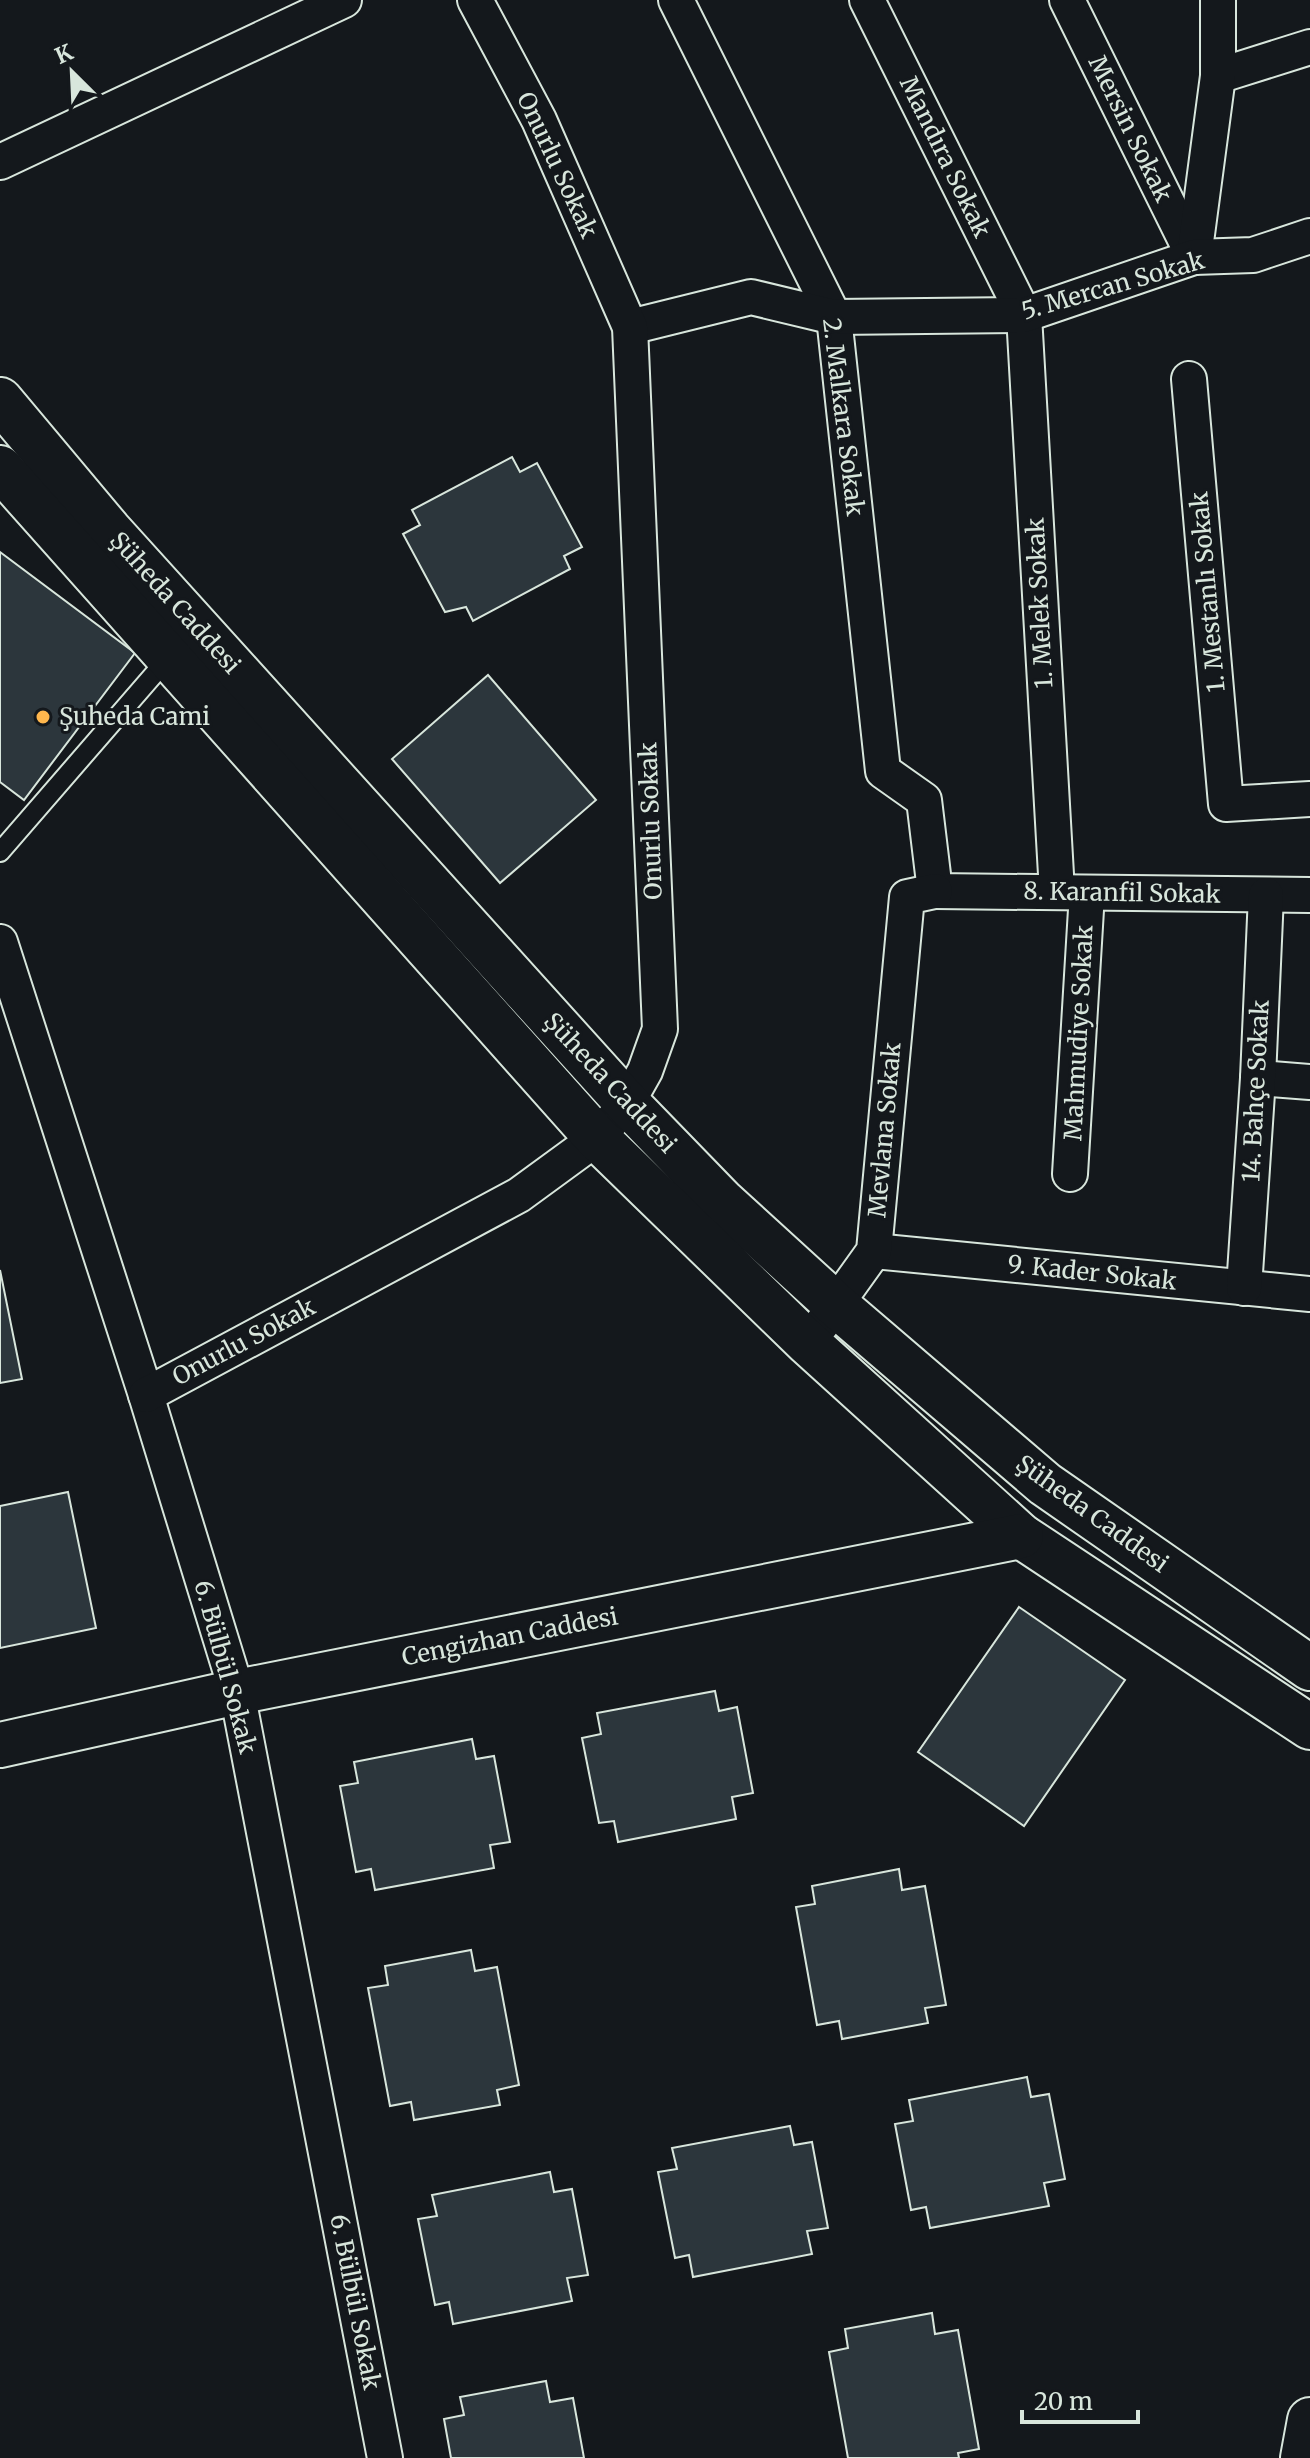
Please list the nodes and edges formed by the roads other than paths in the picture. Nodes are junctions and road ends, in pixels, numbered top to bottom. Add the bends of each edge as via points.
1 (344, 0) edge
2 (475, 0) edge
3 (676, 0) edge
4 (867, 0) edge
5 (1067, 0) edge
6 (1218, 0) edge
7 (1310, 47) edge
8 (1218, 76) junction
9 (0, 162) edge
10 (1310, 236) edge
11 (1194, 257) junction
12 (1024, 315) junction
13 (834, 317) junction
14 (630, 327) junction
15 (1189, 379) dead end
16 (0, 400) edge
17 (0, 468) edge
18 (169, 657) junction
19 (1310, 799) edge
20 (0, 852) edge
21 (1072, 892) junction
22 (921, 894) junction
23 (1266, 895) junction
24 (1310, 895) edge
25 (0, 942) edge
26 (1258, 1078) junction
27 (1310, 1082) edge
28 (627, 1103) junction
29 (597, 1138) junction
30 (1070, 1174) dead end
31 (874, 1251) junction
32 (1244, 1288) junction
33 (1310, 1294) edge
34 (836, 1305) junction
35 (808, 1343) junction
36 (146, 1395) junction
37 (1021, 1536) junction
38 (1310, 1668) edge
39 (237, 1692) junction
40 (1310, 1727) edge
41 (0, 1745) edge
42 (1310, 2420) edge
43 (385, 2458) edge
44 (1303, 2458) edge

1 - 9 street
2 - 14 street, Onurlu Sokak via 539,120
3 - 13 street, 2. Malkara Sokak
4 - 12 street, Mandıra Sokak
5 - 11 street, Mersin Sokak
6 - 8 street
7 - 8 street
8 - 11 street
10 - 11 street, 5. Mercan Sokak via 1253,255
11 - 12 street, 5. Mercan Sokak
12 - 13 street, 5. Mercan Sokak
12 - 21 street, 1. Melek Sokak
13 - 14 street, 5. Mercan Sokak via 751,297
13 - 22 street, 2. Malkara Sokak via 883,771 924,800
14 - 28 street, Onurlu Sokak via 660,1029
15 - 19 street, 1. Mestanlı Sokak via 1226,804
16 - 28 main road, Şüheda Caddesi via 109,530
17 - 18 main road, Şüheda Caddesi
18 - 20 lane
18 - 29 main road, Şüheda Caddesi
21 - 22 street, 8. Karanfil Sokak
21 - 23 street, 8. Karanfil Sokak
21 - 30 street, Mahmudiye Sokak
22 - 31 street, Mevlana Sokak
23 - 24 street, 8. Karanfil Sokak
23 - 26 street, 14. Bahçe Sokak
25 - 36 street, 6. Bülbül Sokak
26 - 27 street
26 - 32 street, 14. Bahçe Sokak
28 - 29 street, Onurlu Sokak
28 - 34 main road, Şüheda Caddesi via 722,1201
29 - 35 main road, Şüheda Caddesi
29 - 36 street, Onurlu Sokak via 519,1195
31 - 32 street, 9. Kader Sokak
31 - 34 street, Mevlana Sokak
32 - 33 street, 9. Kader Sokak
34 - 35 street, Mevlana Sokak
34 - 38 main road, Şüheda Caddesi via 1045,1484
35 - 37 main road, Şüheda Caddesi
36 - 39 street, 6. Bülbül Sokak
37 - 39 main road, Cengizhan Caddesi
37 - 40 main road, Şüheda Caddesi
39 - 41 main road, Cengizhan Caddesi
39 - 43 street, 6. Bülbül Sokak
42 - 44 main road

